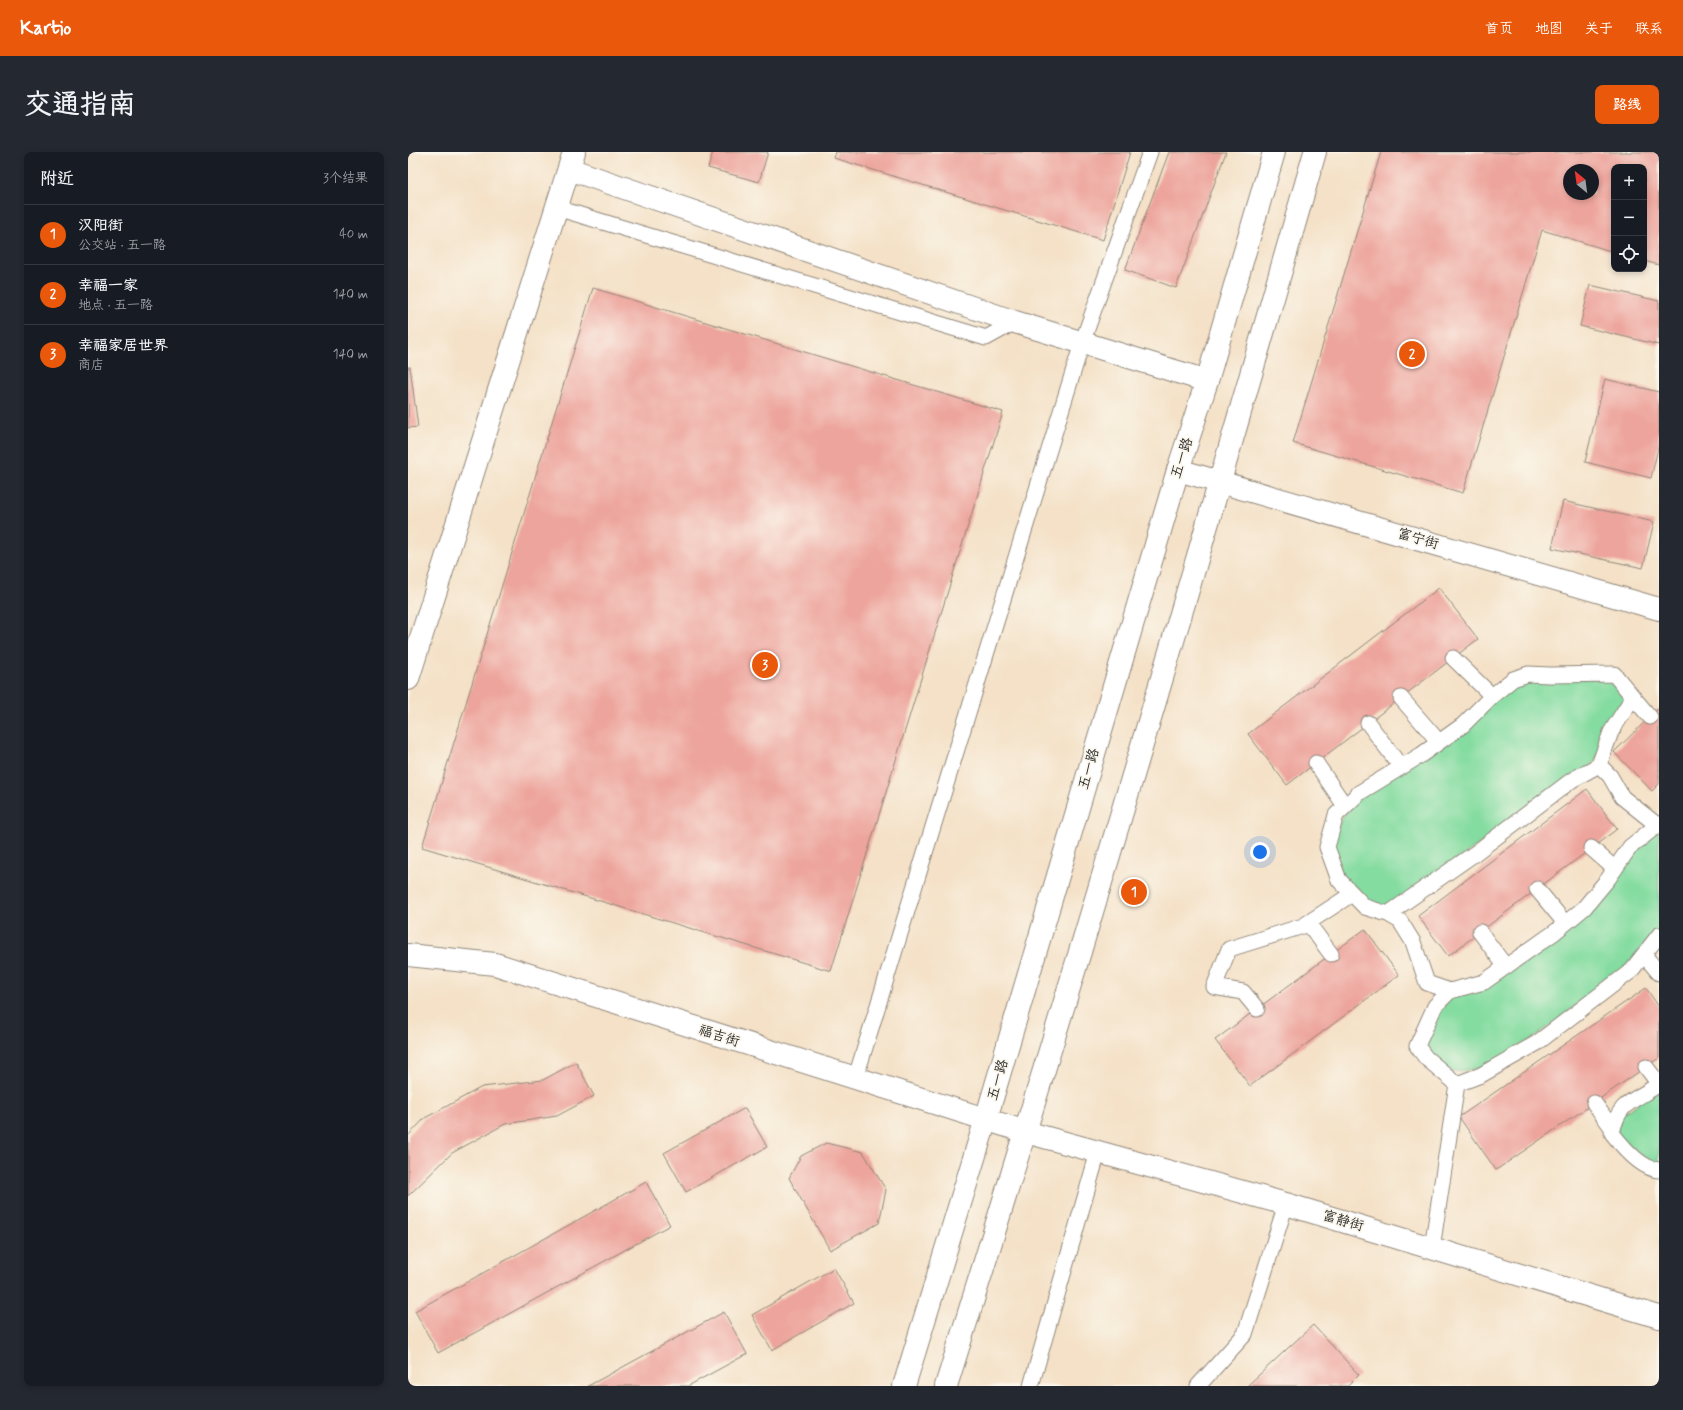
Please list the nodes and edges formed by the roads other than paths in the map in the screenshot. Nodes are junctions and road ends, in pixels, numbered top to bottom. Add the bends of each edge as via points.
1 (1150, 152) edge
2 (1274, 152) edge
3 (1315, 152) edge
4 (572, 161) edge
5 (557, 208) junction
6 (1015, 322) junction
7 (1082, 343) junction
8 (1207, 381) junction
9 (1178, 470) junction
10 (1221, 482) junction
11 (1659, 609) edge
12 (1453, 658) dead end
13 (408, 679) edge
14 (1492, 696) junction
15 (1633, 697) junction
16 (1401, 698) dead end
17 (1650, 717) dead end
18 (1368, 722) dead end
19 (1439, 742) junction
20 (1316, 763) dead end
21 (1599, 765) junction
22 (1401, 768) junction
23 (1345, 806) junction
24 (1658, 824) edge
25 (1591, 848) dead end
26 (1615, 869) junction
27 (1537, 889) dead end
28 (1352, 894) junction
29 (1388, 914) junction
30 (1308, 923) junction
31 (1565, 924) junction
32 (1480, 932) dead end
33 (1659, 935) edge
34 (1331, 954) dead end
35 (408, 955) edge
36 (1644, 955) junction
37 (1506, 967) junction
38 (1659, 973) edge
39 (1450, 991) junction
40 (1257, 1009) dead end
41 (1646, 1067) dead end
42 (855, 1080) junction
43 (1457, 1084) junction
44 (1659, 1084) edge
45 (1594, 1103) dead end
46 (986, 1119) junction
47 (1613, 1129) junction
48 (1026, 1132) junction
49 (1098, 1152) junction
50 (1659, 1170) edge
51 (1286, 1204) junction
52 (1432, 1248) junction
53 (1659, 1317) edge
54 (904, 1386) edge
55 (946, 1386) edge
56 (1031, 1386) edge
57 (1198, 1386) edge

1 - 7 lane
2 - 8 street, 五一路
3 - 10 street
4 - 5 street
4 - 6 street
5 - 6 lane via 986,338
5 - 13 street
6 - 7 street
7 - 8 street
7 - 42 lane
8 - 9 street, 五一路
9 - 10 street, 富宁街
9 - 46 street, 五一路
10 - 11 street, 富宁街
10 - 48 street
12 - 14 lane
14 - 15 lane via 1513,679 1528,674 1614,674
14 - 19 lane via 1463,725
15 - 17 lane
15 - 21 lane via 1611,732
16 - 19 lane
18 - 22 lane
19 - 22 lane
20 - 23 lane
21 - 24 lane via 1610,776 1622,796
21 - 29 lane via 1572,780 1474,854
22 - 23 lane via 1359,793
23 - 28 lane via 1336,815 1326,847 1339,880
24 - 26 lane via 1630,847
25 - 26 lane
26 - 31 lane via 1584,908
27 - 31 lane
28 - 29 lane via 1365,907
28 - 30 lane
29 - 39 lane via 1400,921 1413,942 1427,982
30 - 34 lane
30 - 40 lane via 1229,949 1214,987 1243,992
31 - 37 lane
32 - 37 lane
33 - 36 lane
35 - 42 street, 福吉街 via 495,964
36 - 38 lane
36 - 43 lane via 1631,971 1537,1043 1481,1075
37 - 39 lane via 1484,982
39 - 43 lane via 1436,1006 1417,1046 1426,1058
41 - 44 lane
42 - 46 street, 福吉街
43 - 52 lane
44 - 47 lane via 1626,1104 1618,1113
45 - 47 lane
46 - 48 street, 福吉街
46 - 54 street, 五一路
47 - 50 lane via 1612,1133 1626,1151 1653,1169
48 - 49 street, 富静街
48 - 55 street
49 - 51 street, 富静街
49 - 56 lane
51 - 52 street, 富静街
51 - 57 lane via 1245,1334
52 - 53 street, 富静街

